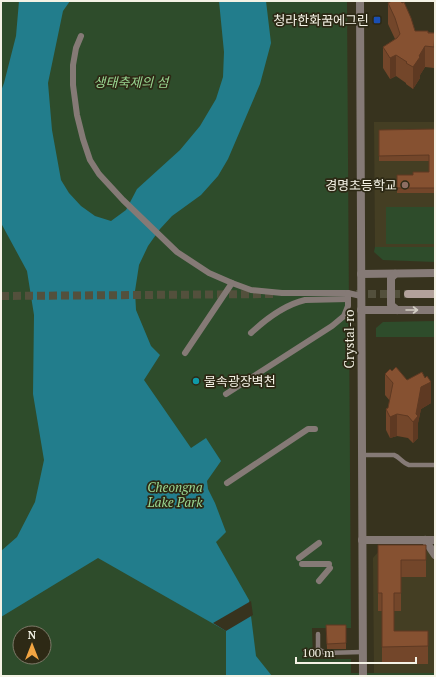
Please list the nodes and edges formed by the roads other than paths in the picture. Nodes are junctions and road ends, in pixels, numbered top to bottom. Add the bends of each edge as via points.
1 (360, 1) edge
2 (81, 36) dead end
3 (435, 273) edge
4 (361, 274) junction
5 (395, 274) junction
6 (232, 283) junction
7 (408, 294) tunnel mouth
8 (435, 294) edge
9 (348, 296) junction
10 (361, 296) junction
11 (361, 310) junction
12 (397, 310) junction
13 (435, 310) edge
14 (251, 333) dead end
15 (185, 353) dead end
16 (226, 394) dead end
17 (315, 429) dead end
18 (362, 455) junction
19 (435, 466) edge
20 (227, 483) dead end
21 (362, 540) junction
22 (425, 540) junction
23 (435, 540) edge
24 (318, 543) dead end
25 (435, 556) edge
26 (299, 558) dead end
27 (302, 564) dead end
28 (319, 581) dead end
29 (318, 634) dead end
30 (362, 652) junction
31 (363, 676) edge

1 - 4 street, Crystal-ro
2 - 6 street via 73,65 73,85 77,115 90,160 123,200 177,252 209,273
3 - 5 street
4 - 5 street
4 - 10 street, Crystal-ro
5 - 12 street via 391,278 391,305
6 - 9 street via 251,290
6 - 15 street
7 - 8 main road
9 - 10 street
9 - 14 street via 300,301 276,312
9 - 16 street via 344,316 332,326
10 - 11 street, Crystal-ro
11 - 12 street
11 - 18 street, Crystal-ro
12 -> 13 street
17 - 20 street via 308,429
18 - 19 lane via 394,455 408,465
18 - 21 street, Crystal-ro
21 - 22 street
21 - 30 street, Crystal-ro
22 - 23 street
22 - 25 street
24 - 26 street
27 - 28 street via 329,566
29 - 30 lane via 318,648 325,653
30 - 31 street, Crystal-ro

